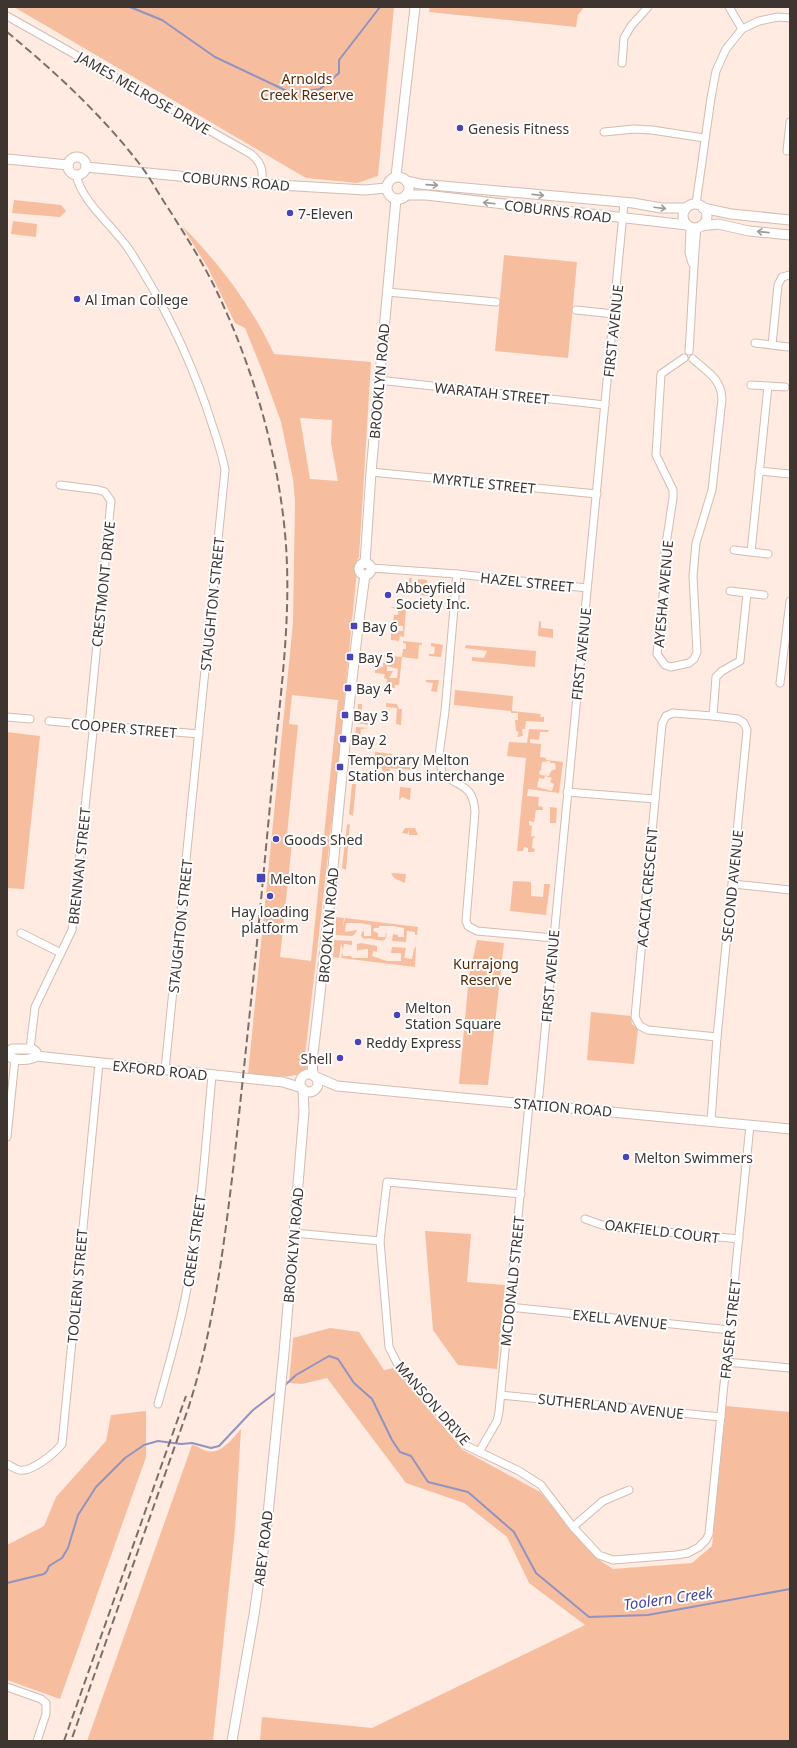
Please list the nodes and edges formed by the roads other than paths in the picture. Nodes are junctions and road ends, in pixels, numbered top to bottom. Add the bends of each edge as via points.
1 (414, 7) edge
2 (648, 7) edge
3 (729, 7) edge
4 (7, 16) edge
5 (790, 18) edge
6 (742, 28) junction
7 (622, 63) dead end
8 (790, 122) edge
9 (604, 132) dead end
10 (704, 138) junction
11 (787, 151) dead end
12 (7, 159) edge
13 (68, 165) junction
14 (86, 166) junction
15 (76, 175) junction
16 (396, 176) junction
17 (406, 181) junction
18 (262, 184) junction
19 (386, 188) junction
20 (406, 195) junction
21 (396, 199) junction
22 (624, 203) junction
23 (700, 206) junction
24 (686, 208) junction
25 (624, 219) junction
26 (790, 220) edge
27 (694, 226) junction
28 (790, 235) edge
29 (790, 275) edge
30 (387, 292) junction
31 (496, 302) dead end
32 (576, 310) dead end
33 (614, 314) junction
34 (755, 343) dead end
35 (772, 345) junction
36 (788, 346) dead end
37 (689, 351) junction
38 (684, 358) junction
39 (693, 359) junction
40 (378, 380) junction
41 (751, 385) dead end
42 (768, 386) junction
43 (785, 387) dead end
44 (605, 405) junction
45 (759, 471) junction
46 (370, 472) junction
47 (790, 474) edge
48 (60, 485) dead end
49 (597, 494) junction
50 (734, 550) dead end
51 (751, 552) junction
52 (768, 554) dead end
53 (367, 568) junction
54 (457, 574) junction
55 (587, 588) junction
56 (730, 591) dead end
57 (747, 593) junction
58 (764, 595) dead end
59 (790, 601) edge
60 (780, 683) dead end
61 (713, 716) junction
62 (7, 717) edge
63 (30, 719) dead end
64 (49, 721) dead end
65 (89, 725) junction
66 (199, 734) junction
67 (567, 792) junction
68 (655, 800) junction
69 (733, 884) junction
70 (790, 890) edge
71 (21, 933) dead end
72 (554, 938) junction
73 (61, 953) junction
74 (717, 1037) junction
75 (33, 1052) junction
76 (10, 1055) edge
77 (99, 1063) junction
78 (165, 1070) junction
79 (212, 1075) junction
80 (309, 1075) junction
81 (283, 1082) junction
82 (337, 1086) junction
83 (307, 1089) junction
84 (534, 1105) junction
85 (711, 1121) junction
86 (750, 1124) junction
87 (790, 1129) edge
88 (7, 1137) edge
89 (521, 1194) junction
90 (586, 1218) dead end
91 (294, 1233) junction
92 (739, 1239) junction
93 (380, 1241) junction
94 (509, 1307) junction
95 (730, 1330) junction
96 (284, 1353) joint
97 (726, 1362) junction
98 (790, 1368) edge
99 (501, 1395) junction
100 (158, 1404) dead end
101 (721, 1417) junction
102 (478, 1452) junction
103 (7, 1464) edge
104 (629, 1490) dead end
105 (573, 1527) junction
106 (709, 1534) joint
107 (7, 1687) edge
108 (37, 1741) edge
109 (232, 1741) edge

1 - 16 street
2 - 7 street via 624,38
3 - 6 street
4 - 18 street, JAMES MELROSE DRIVE via 251,154 259,160 263,170
5 - 6 street via 778,17
6 - 10 street via 726,49 716,71
8 - 11 street
9 - 10 street via 652,130
10 - 23 street
12 - 13 street
13 - 14 street via 70,160 76,157 84,161
13 - 15 street via 69,170
14 - 15 street via 84,172
14 - 18 street, COBURNS ROAD
15 - 66 street, STAUGHTON STREET via 84,196 119,235 155,290 197,382 222,456 225,484
16 - 17 street
16 - 19 street via 388,182
17 - 20 street via 409,188
17 -> 22 street, COBURNS ROAD
18 - 19 street, COBURNS ROAD via 365,190
19 - 21 street via 389,196
20 - 21 street
25 -> 20 street, COBURNS ROAD via 426,195
21 - 30 street, BROOKLYN ROAD
22 -> 24 street, COBURNS ROAD via 661,208
22 - 25 street, FIRST AVENUE
23 - 24 street
23 - 26 street via 731,214
23 - 27 street via 706,211 706,220
24 - 27 street via 683,218
25 - 27 street, COBURNS ROAD
25 - 33 street, FIRST AVENUE
28 -> 27 street, COBURNS ROAD via 749,231 718,224
27 - 37 street via 689,253 694,285
29 - 35 street via 782,277 778,285
30 - 31 street
30 - 40 street, BROOKLYN ROAD
32 - 33 street
33 - 44 street, FIRST AVENUE
34 - 35 street
35 - 36 street
37 - 38 street, AYESHA AVENUE via 685,352
37 - 39 street, AYESHA AVENUE via 693,354
38 - 39 street via 689,361
38 - 39 street, AYESHA AVENUE via 661,374 656,447 658,462 673,490 657,646 660,660 671,667 689,663 697,652 693,576 696,544 712,490 722,399 718,381
40 - 44 street, WARATAH STREET
40 - 46 street, BROOKLYN ROAD
41 - 42 street
42 - 43 street
42 - 45 street
44 - 49 street, FIRST AVENUE
45 - 47 street
45 - 51 street
46 - 49 street, MYRTLE STREET
46 - 53 street, BROOKLYN ROAD
48 - 65 street, CRESTMONT DRIVE via 99,490 105,492 112,501
49 - 55 street, FIRST AVENUE
50 - 51 street
51 - 52 street
53 - 54 street, HAZEL STREET
53 - 80 street, BROOKLYN ROAD via 354,647 324,966
54 - 55 street, HAZEL STREET
54 - 72 street via 439,755 442,773 466,787 474,798 466,921 468,926 477,931
55 - 67 street, FIRST AVENUE
56 - 57 street
57 - 58 street
57 - 61 street via 740,661 722,670 716,677
59 - 60 street
61 - 68 street, ACACIA CRESCENT via 674,713 666,716 662,724
61 - 69 street, SECOND AVENUE via 738,719 744,723 747,730
62 - 63 street
64 - 65 street, COOPER STREET
65 - 66 street, COOPER STREET
65 - 73 street, BRENNAN STREET via 93,732 72,930
66 - 78 street, STAUGHTON STREET
67 - 68 street
67 - 72 street, FIRST AVENUE
68 - 74 street, ACACIA CRESCENT via 635,1017 640,1026 648,1030
69 - 70 street
69 - 74 street, SECOND AVENUE
71 - 73 street
72 - 84 street, FIRST AVENUE
73 - 75 street, BRENNAN STREET via 35,1007
74 - 85 street, SECOND AVENUE
75 - 76 street, EXFORD ROAD via 33,1058
75 - 77 street, EXFORD ROAD
76 - 88 street
77 - 78 street, EXFORD ROAD
77 - 103 street, TOOLERN STREET via 62,1444 54,1454 29,1469 20,1471
78 - 79 street, EXFORD ROAD
79 - 81 street, EXFORD ROAD
79 - 100 street, CREEK STREET via 192,1265 182,1315
80 - 81 street, EXFORD ROAD
80 - 82 street, STATION ROAD
80 - 83 street via 300,1083
80 - 83 street via 317,1084
81 - 83 street, EXFORD ROAD
82 - 83 street, STATION ROAD
82 - 84 street, STATION ROAD
83 - 91 street, BROOKLYN ROAD
84 - 85 street, STATION ROAD
84 - 89 street, MCDONALD STREET
85 - 86 street, STATION ROAD
86 - 87 street, STATION ROAD
86 - 92 street, FRASER STREET
89 - 93 street, MANSON DRIVE via 387,1182
89 - 94 street, MCDONALD STREET
90 - 92 street, OAKFIELD COURT via 605,1226
91 - 93 street
91 - 96 street, BROOKLYN ROAD
92 - 95 street, FRASER STREET
93 - 102 street, MANSON DRIVE via 389,1347 392,1354 467,1446
94 - 95 street, EXELL AVENUE
94 - 99 street, MCDONALD STREET
95 - 97 street, FRASER STREET
96 - 109 street, ABEY ROAD via 260,1572
97 - 98 street
97 - 101 street, FRASER STREET
99 - 101 street, SUTHERLAND AVENUE
99 - 102 street, MCDONALD STREET via 497,1421
101 - 106 street, FRASER STREET
102 - 105 street, MANSON DRIVE via 519,1471 541,1485
104 - 105 street via 603,1501
105 - 106 street, MANSON DRIVE via 600,1555 613,1560 688,1553 706,1540
107 - 108 street via 46,1703 46,1714

